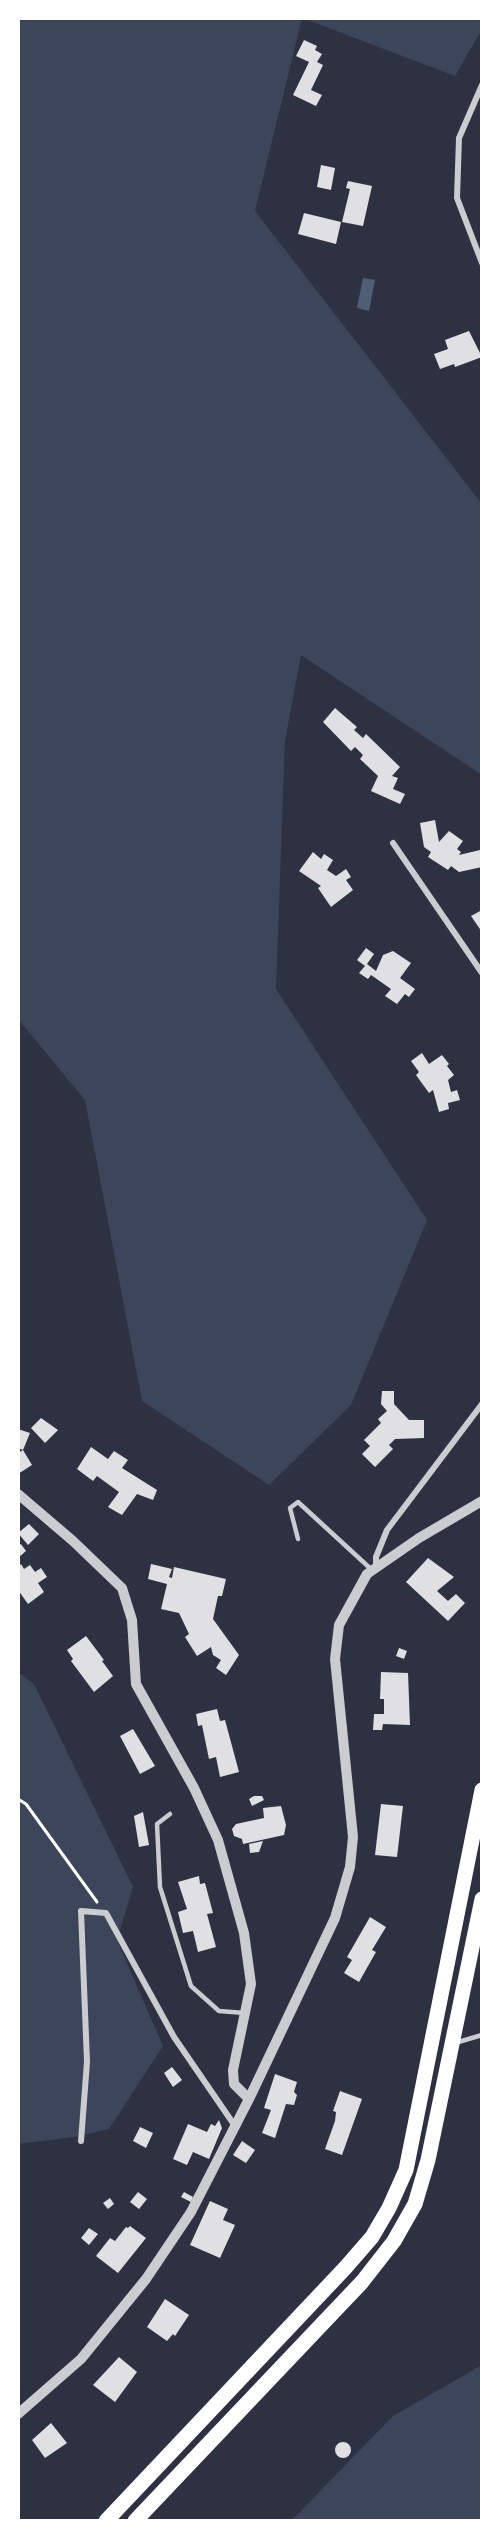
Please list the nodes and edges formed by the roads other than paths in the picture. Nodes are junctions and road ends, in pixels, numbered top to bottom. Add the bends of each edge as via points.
1 (482, 85) edge
2 (482, 263) edge
3 (393, 843) dead end
4 (482, 973) edge
5 (482, 1404) edge
6 (18, 1494) edge
7 (482, 1501) edge
8 (297, 1539) dead end
9 (374, 1569) junction
10 (482, 1790) edge
11 (171, 1814) dead end
12 (482, 1899) edge
13 (245, 2013) junction
14 (482, 2035) edge
15 (452, 2043) junction
16 (249, 2099) junction
17 (235, 2126) junction
18 (81, 2141) dead end
19 (18, 2414) edge
20 (106, 2521) edge
21 (135, 2521) edge

1 - 2 street via 459,138 457,198
3 - 4 street
5 - 9 street via 387,1530
6 - 13 street via 122,1588 132,1620 136,1684 218,1840 244,1933 251,1984
7 - 9 street
8 - 9 lane via 290,1508 298,1502
9 - 16 street via 367,1574 339,1625 335,1659 353,1837 350,1867 335,1918
10 - 20 main road via 406,2170 388,2208 372,2237 346,2267
11 - 13 lane via 157,1824 160,1887 191,1986 219,2011
12 - 15 main road
13 - 16 street via 233,2070 234,2084
14 - 15 lane
15 - 21 main road via 428,2160 415,2204 394,2241 362,2282
16 - 17 street
17 - 18 street via 174,2037 106,1913 81,1911 87,2062
17 - 19 street via 191,2212 146,2280 81,2359

